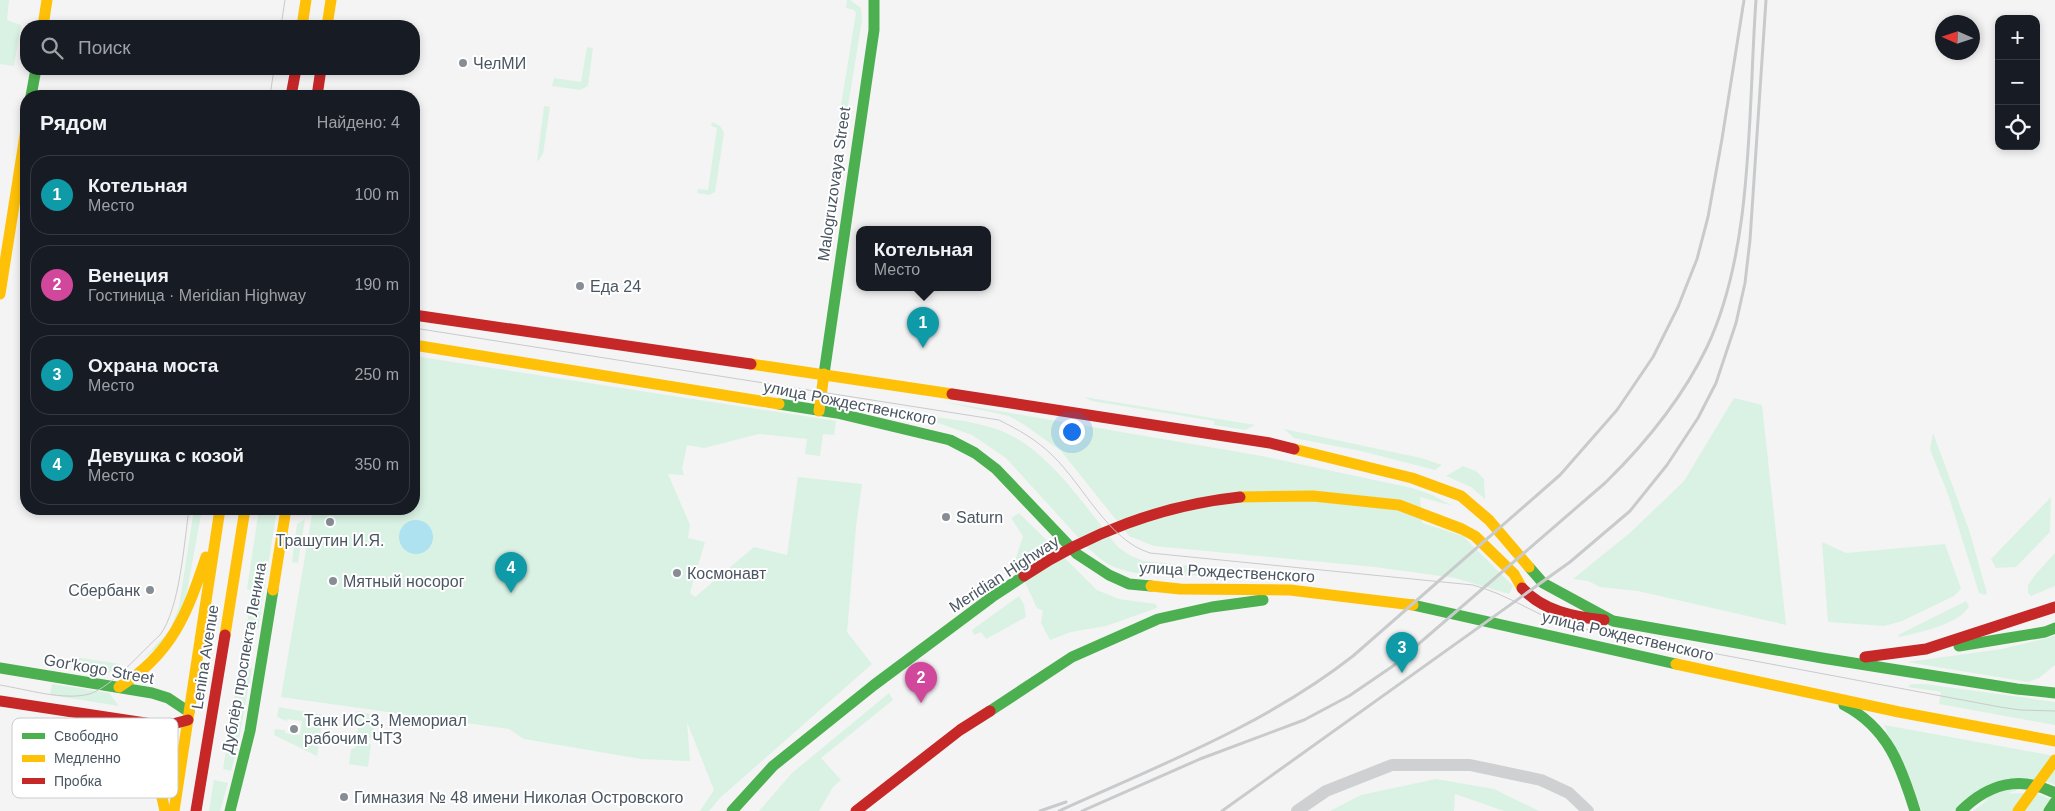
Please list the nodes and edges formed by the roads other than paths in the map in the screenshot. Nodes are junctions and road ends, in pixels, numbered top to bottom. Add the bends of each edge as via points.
1 (47, 0) edge
2 (306, 0) edge
3 (331, 0) edge
4 (874, 0) edge
5 (43, 20) edge
6 (303, 20) edge
7 (328, 20) edge
8 (35, 75) edge
9 (295, 75) edge
10 (320, 75) edge
11 (32, 90) edge
12 (292, 90) edge
13 (318, 90) edge
14 (20, 167) edge
15 (0, 294) edge
16 (420, 316) edge
17 (420, 346) edge
18 (824, 374) junction
19 (819, 411) junction
20 (1399, 505) junction
21 (218, 515) edge
22 (219, 515) edge
23 (244, 515) edge
24 (285, 515) edge
25 (1506, 540) junction
26 (1343, 596) junction
27 (2055, 607) edge
28 (1613, 621) junction
29 (2055, 628) edge
30 (1926, 649) junction
31 (1840, 660) junction
32 (0, 668) edge
33 (2051, 680) dead end
34 (118, 687) junction
35 (216, 690) junction
36 (2038, 692) junction
37 (2055, 693) edge
38 (1819, 694) junction
39 (0, 701) edge
40 (76, 713) junction
41 (190, 716) junction
42 (88, 718) edge
43 (111, 718) edge
44 (178, 721) edge
45 (2055, 741) edge
46 (2055, 760) edge
47 (204, 764) junction
48 (178, 787) edge
49 (2055, 793) edge
50 (162, 798) edge
51 (176, 798) edge
52 (2055, 802) edge
53 (165, 811) edge
54 (174, 811) edge
55 (196, 811) edge
56 (230, 811) edge
57 (732, 811) edge
58 (856, 811) edge
59 (1297, 811) edge
60 (1588, 811) edge
61 (1915, 811) edge
62 (1961, 811) edge
63 (2018, 811) edge
64 (2049, 811) edge

1 - 5 main road
2 - 6 main road
3 - 7 main road
4 - 18 main road, Malogruzovaya Street via 874,30
8 - 11 main road
9 - 12 main road
10 - 13 main road
14 - 15 main road
16 - 18 main road, улица Рождественского
17 - 19 main road, улица Рождественского
18 - 19 main road, Malogruzovaya Street
18 - 25 main road, улица Рождественского via 1270,443 1412,478 1456,494 1470,502
19 - 26 main road, улица Рождественского via 933,435 975,453 996,469 1077,554 1129,584 1180,589 1290,590
20 - 25 main road via 1433,508 1460,516
20 - 28 main road, Meridian Highway via 1474,536 1514,574 1522,589 1536,601 1574,617
20 - 57 main road, Meridian Highway via 1313,496 1213,500 1167,510 1084,542 1048,560 992,597 874,685 773,766
21 - 34 main road via 197,586 174,638 144,670
22 - 41 main road, Lenina Avenue
23 - 35 main road, Lenina Avenue
24 - 56 main road, Дублёр проспекта Ленина via 250,731
25 - 28 main road, улица Рождественского via 1543,583
26 - 38 main road, улица Рождественского via 1436,609
26 - 58 main road via 1265,600 1212,607 1158,619 1134,629 1072,657 967,725
27 - 30 main road
28 - 31 main road, улица Рождественского
29 - 30 main road via 1971,645
30 - 31 main road
31 - 36 main road, улица Рождественского
32 - 34 main road, Gor'kogo Street
33 - 36 main road
34 - 41 main road, Gor'kogo Street via 168,698
35 - 41 main road via 208,705
35 - 47 main road, Lenina Avenue
36 - 37 main road, улица Рождественского
38 - 45 main road, улица Рождественского
38 - 61 main road via 1850,708 1872,723 1892,753
39 - 40 main road
40 - 42 main road
40 - 43 main road
41 - 44 main road
41 - 47 main road via 202,736
41 - 48 main road, Lenina Avenue
46 - 63 main road
47 - 55 main road, Lenina Avenue
49 - 62 main road via 2031,784 2007,785 1986,791
50 - 53 main road
51 - 54 main road, Lenina Avenue
52 - 64 main road
59 - 60 street via 1326,791 1392,765 1470,765 1541,780 1568,793

